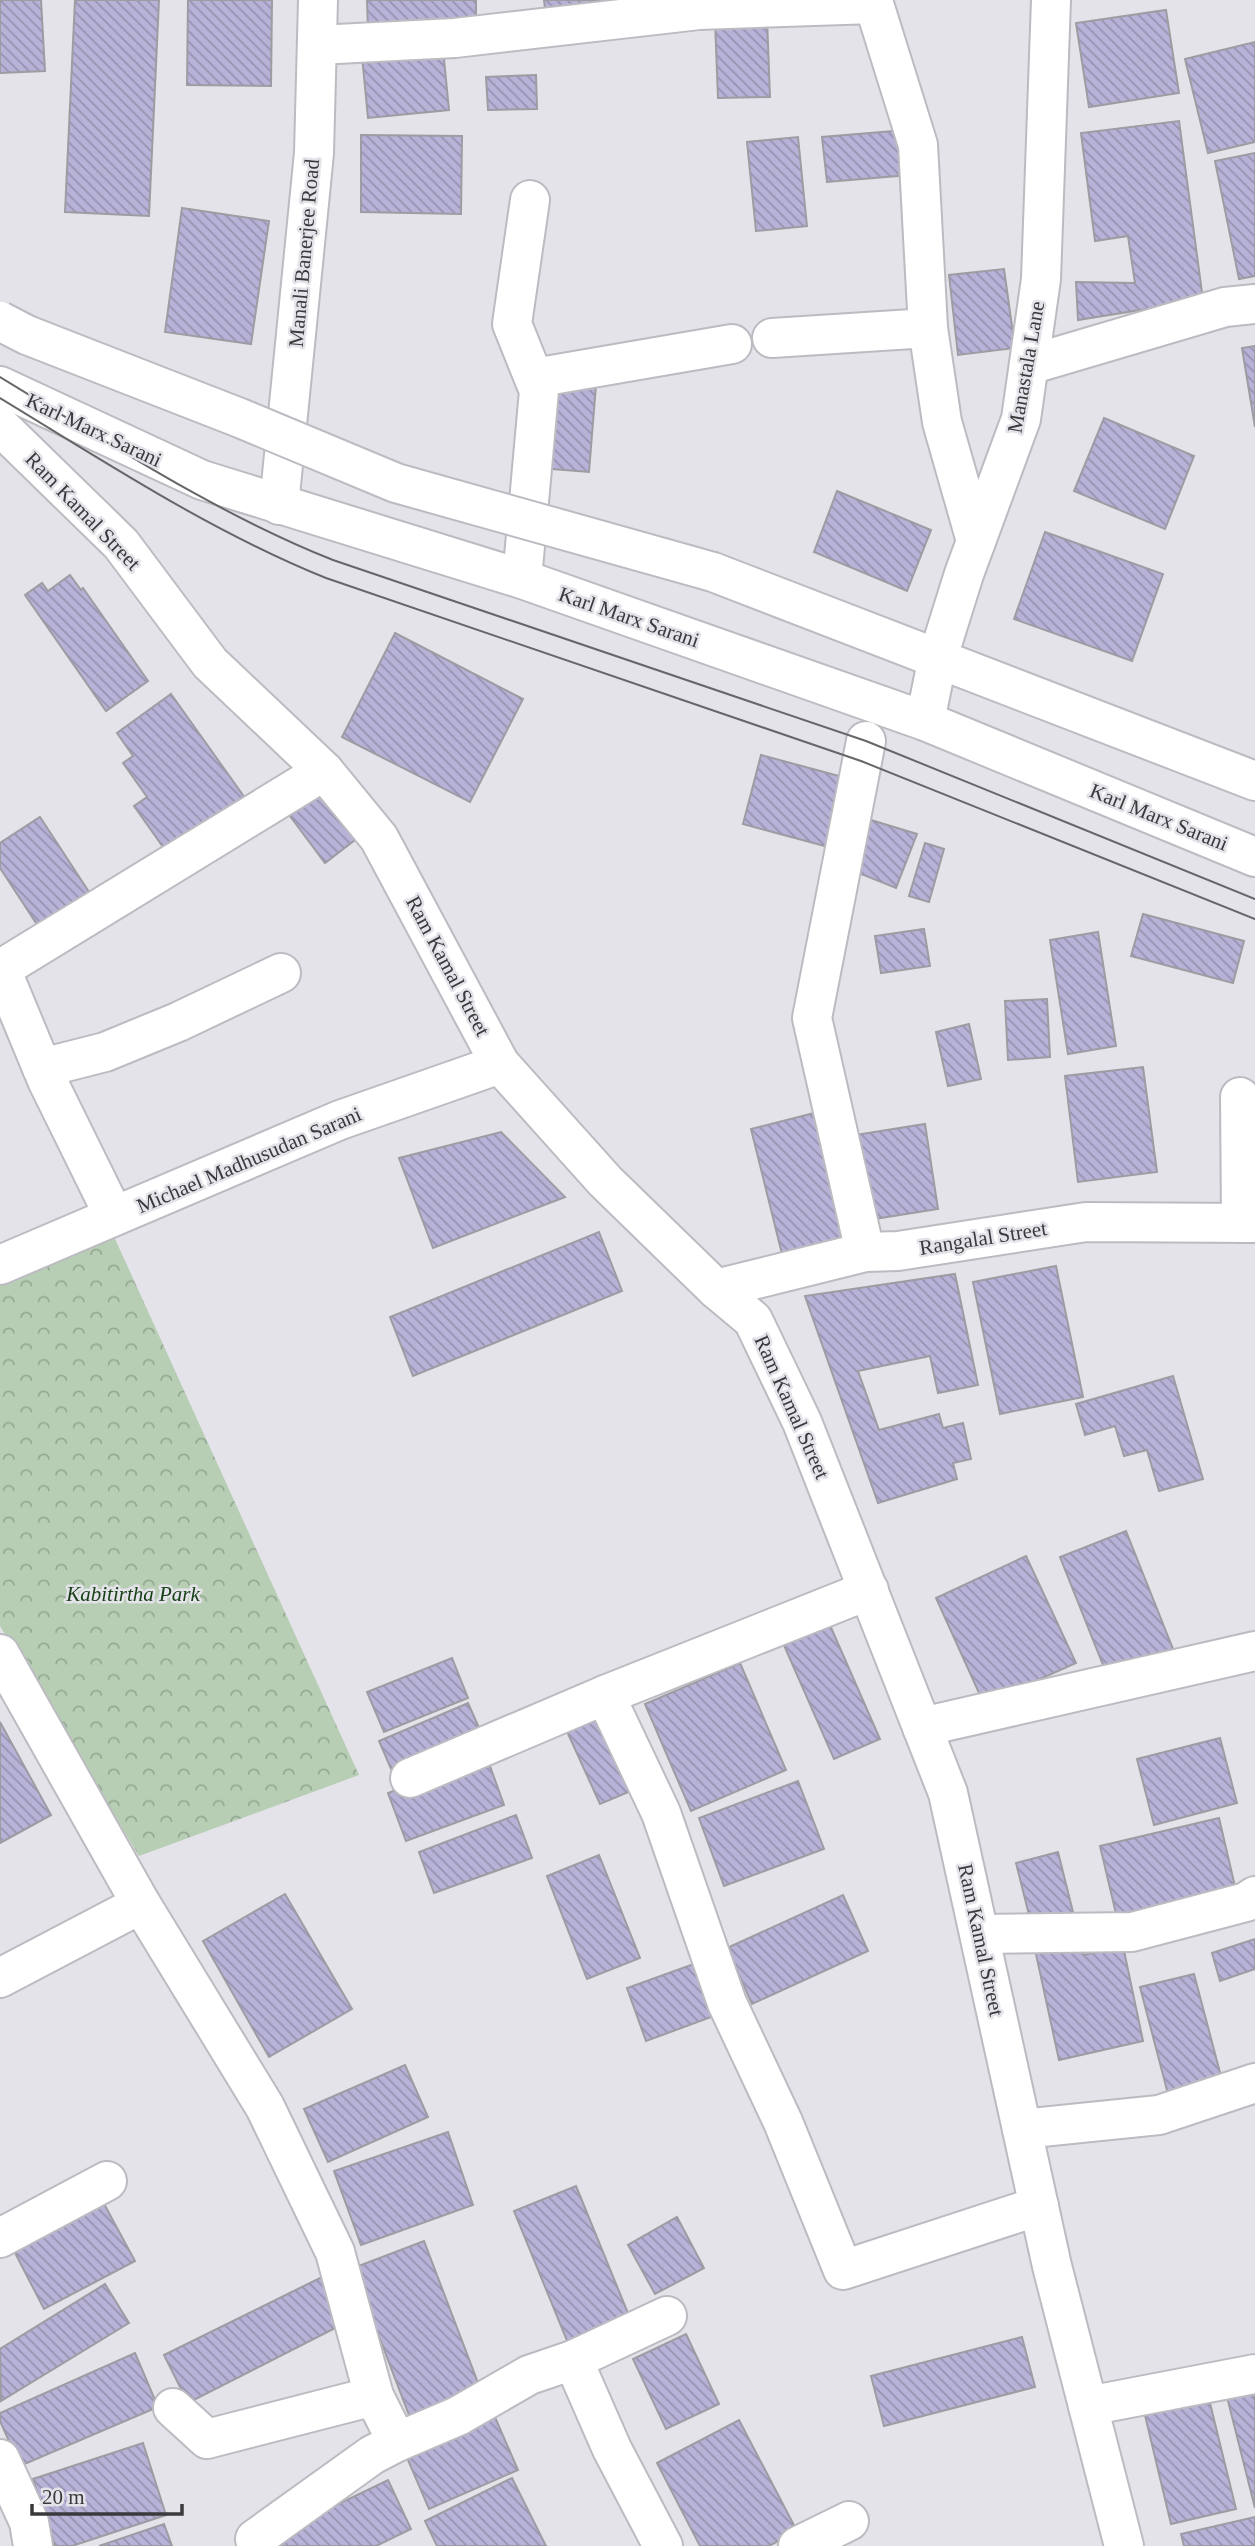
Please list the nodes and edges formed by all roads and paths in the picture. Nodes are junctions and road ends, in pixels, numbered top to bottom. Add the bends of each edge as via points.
1 (318, 0) edge
2 (1051, 0) edge
3 (317, 45) junction
4 (530, 200) dead end
5 (1255, 304) edge
6 (0, 321) edge
7 (928, 328) junction
8 (772, 338) dead end
9 (732, 344) dead end
10 (1029, 365) junction
11 (534, 378) junction
12 (0, 386) edge
13 (0, 426) edge
14 (279, 505) junction
15 (976, 541) junction
16 (522, 579) junction
17 (938, 657) junction
18 (925, 721) junction
19 (866, 741) dead end
20 (324, 771) junction
21 (1255, 781) edge
22 (1255, 857) edge
23 (281, 973) dead end
24 (500, 1064) junction
25 (42, 1068) junction
26 (1240, 1097) dead end
27 (114, 1216) junction
28 (1248, 1223) edge
29 (865, 1252) junction
30 (0, 1265) edge
31 (716, 1289) junction
32 (869, 1591) junction
33 (1255, 1651) edge
34 (0, 1654) edge
35 (605, 1695) junction
36 (922, 1727) junction
37 (410, 1778) dead end
38 (1255, 1896) edge
39 (141, 1904) junction
40 (979, 1934) junction
41 (0, 1978) edge
42 (1255, 2083) edge
43 (1022, 2129) junction
44 (107, 2181) dead end
45 (1039, 2206) junction
46 (0, 2238) edge
47 (667, 2316) dead end
48 (573, 2360) junction
49 (1255, 2374) edge
50 (374, 2396) junction
51 (1088, 2406) junction
52 (173, 2408) dead end
53 (397, 2442) junction
54 (5, 2481) edge
55 (849, 2521) dead end
56 (33, 2546) edge
57 (257, 2546) edge
58 (663, 2546) edge
59 (798, 2546) edge
60 (1124, 2546) edge

1 - 3 street, Manali Banerjee Road
2 - 10 street, Manastala Lane via 1041,279
3 - 7 street via 455,38 699,10 874,4 918,145
3 - 14 street, Manali Banerjee Road via 314,153
4 - 11 street via 512,324
5 - 10 street via 1225,307
6 - 17 street, bridge via 396,483 713,572
7 - 8 street
7 - 15 street via 942,422
9 - 11 street
10 - 15 street, Manastala Lane via 1021,419
11 - 16 street via 539,391
12 - 14 street, Karl Marx Sarani via 202,480
13 - 20 street, Ram Kamal Street via 121,544 210,663
14 - 16 street, Karl Marx Sarani
15 - 17 street, Manastala Lane
16 - 18 street, Karl Marx Sarani
17 - 18 street, Manastala Lane
17 - 21 street
18 - 22 street, Karl Marx Sarani
19 - 29 street via 812,1018
20 - 24 street, Ram Kamal Street via 379,838
20 - 25 street via 1,969
23 - 25 street via 178,1023 104,1052
24 - 27 street, Michael Madhusudan Sarani via 340,1120
24 - 31 street, Ram Kamal Street via 605,1181
25 - 27 street
26 - 28 street
27 - 30 street, Michael Madhusudan Sarani
28 - 29 street, Rangalal Street via 1086,1222
29 - 31 street, Rangalal Street
31 - 32 street, Ram Kamal Street via 753,1320 802,1422
32 - 35 street
32 - 36 street, Ram Kamal Street
33 - 36 street
34 - 39 street
35 - 37 street
35 - 45 street via 661,1813 727,2003 783,2122 843,2270
36 - 40 street, Ram Kamal Street via 948,1793
38 - 40 street via 1132,1932
39 - 41 street
39 - 50 street via 265,2107 335,2252
40 - 43 street, Ram Kamal Street
42 - 43 street via 1158,2115
43 - 45 street, Ram Kamal Street
44 - 46 street
45 - 51 street, Ram Kamal Street
47 - 48 street
48 - 53 street via 529,2375 458,2416
48 - 58 street via 612,2449
49 - 51 street
50 - 52 street via 207,2439
50 - 53 street
51 - 60 street, Ram Kamal Street
53 - 57 street via 255,2539
54 - 56 street via 29,2522
55 - 59 street

